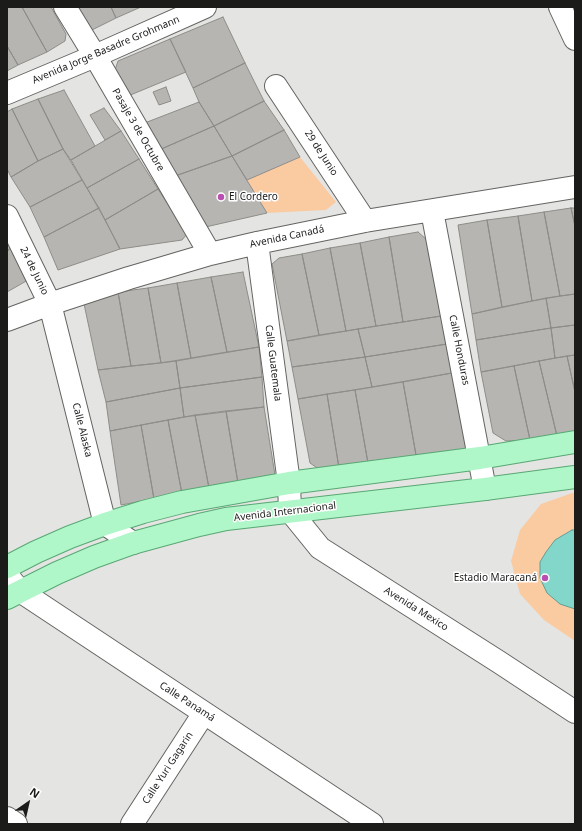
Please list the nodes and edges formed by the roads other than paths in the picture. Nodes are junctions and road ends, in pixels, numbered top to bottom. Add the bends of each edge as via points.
1 (65, 7) edge
2 (205, 7) edge
3 (566, 10) edge
4 (575, 39) edge
5 (95, 56) junction
6 (276, 86) dead end
7 (7, 93) edge
8 (575, 187) edge
9 (432, 211) junction
10 (7, 216) edge
11 (365, 221) junction
12 (257, 243) junction
13 (210, 254) junction
14 (50, 304) junction
15 (7, 320) edge
16 (575, 442) edge
17 (480, 458) junction
18 (575, 477) edge
19 (289, 483) junction
20 (485, 489) junction
21 (290, 511) junction
22 (105, 524) junction
23 (132, 543) junction
24 (7, 567) edge
25 (11, 588) edge
26 (575, 712) edge
27 (204, 713) junction
28 (7, 818) edge
29 (16, 824) edge
30 (132, 824) edge
31 (372, 824) edge

1 - 5 street, Pasaje 3 de Octubre
2 - 5 street, Avenida Jorge Basadre Grohmann
3 - 4 street
5 - 7 street, Avenida Jorge Basadre Grohmann
5 - 13 street, Pasaje 3 de Octubre
6 - 11 street, 29 de Junio
8 - 9 street, Avenida Canadá
9 - 11 street, Avenida Canadá
9 - 17 street, Calle Honduras
10 - 14 street, 24 de Junio
11 - 12 street, Avenida Canadá
12 - 13 street, Avenida Canadá
12 - 19 street, Calle Guatemala
13 - 14 street, Avenida Canadá
14 - 15 street, Avenida Canadá
14 - 22 street, Calle Alaska
16 - 17 main road
17 - 19 main road
17 - 20 street, Calle Honduras
18 - 20 main road, Avenida Internacional
19 - 21 street
19 - 22 main road via 182,502
20 - 21 main road, Avenida Internacional
21 - 23 main road, Avenida Internacional via 226,519
21 - 26 street, Avenida Mexico via 320,548
22 - 23 street
22 - 24 main road via 63,540
23 - 25 main road, Avenida Internacional
25 - 27 street, Calle Panamá
27 - 30 street, Calle Yuri Gagarin
27 - 31 street, Calle Panamá
28 - 29 street

